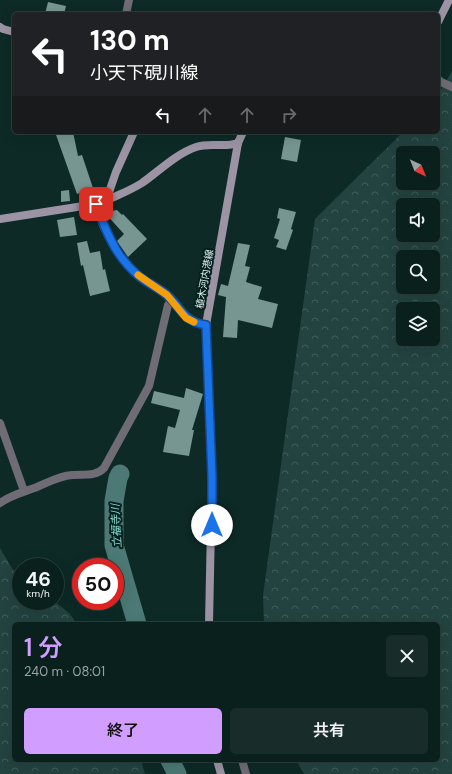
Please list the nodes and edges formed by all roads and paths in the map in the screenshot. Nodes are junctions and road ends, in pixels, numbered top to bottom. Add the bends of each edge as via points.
1 (129, 0) edge
2 (449, 0) edge
3 (126, 12) edge
4 (440, 18) edge
5 (0, 26) edge
6 (12, 31) edge
7 (440, 81) edge
8 (452, 87) edge
9 (133, 134) edge
10 (242, 134) edge
11 (238, 143) junction
12 (106, 201) junction
13 (96, 204) junction
14 (0, 219) edge
15 (172, 300) junction
16 (206, 325) junction
17 (0, 423) edge
18 (24, 491) junction
19 (0, 503) edge
20 (209, 622) edge
21 (218, 762) edge
22 (243, 762) edge
23 (221, 774) edge
24 (246, 774) edge

1 - 3 street
2 - 4 main road
5 - 6 main road
7 - 8 street
9 - 12 main road
10 - 11 main road, 植木河内港線
11 - 12 main road via 230,146 205,145 194,148 142,183
11 - 16 main road, 植木河内港線
12 - 13 main road
13 - 14 main road
13 - 15 main road via 109,239 124,262
15 - 16 main road via 186,318 197,324
15 - 18 street via 168,305 149,386 104,468 95,474 56,478
16 - 20 main road, 植木河内港線 via 212,476
17 - 18 street
18 - 19 street
21 - 23 main road
22 - 24 street

